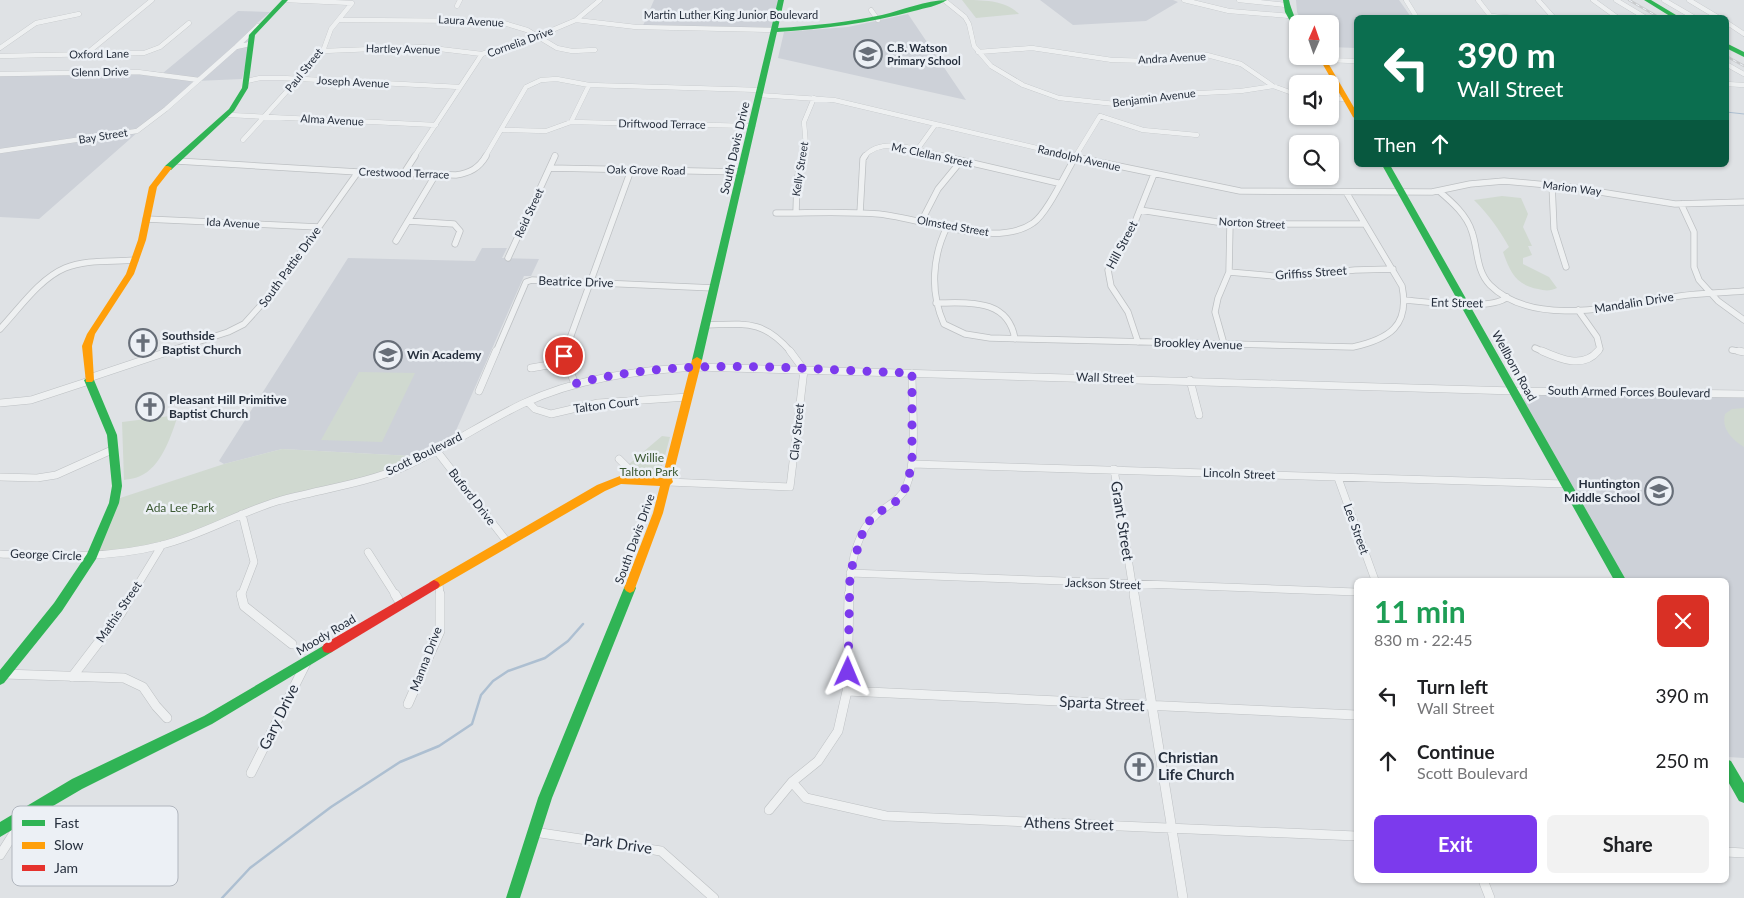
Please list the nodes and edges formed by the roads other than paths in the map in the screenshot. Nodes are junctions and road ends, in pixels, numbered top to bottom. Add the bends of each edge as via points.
1 (152, 0) edge
2 (285, 0) edge
3 (460, 0) edge
4 (600, 0) edge
5 (781, 0) edge
6 (942, 0) edge
7 (1184, 0) edge
8 (1238, 0) edge
9 (1406, 0) edge
10 (1478, 0) edge
11 (1538, 0) edge
12 (1593, 0) edge
13 (1616, 0) edge
14 (1647, 0) edge
15 (1664, 0) edge
16 (1689, 0) edge
17 (1257, 1) edge
18 (1286, 3) edge
19 (457, 6) dead end
20 (871, 10) dead end
21 (79, 14) dead end
22 (1290, 15) edge
23 (1415, 15) edge
24 (1489, 15) edge
25 (1551, 15) edge
26 (1614, 15) edge
27 (1641, 15) edge
28 (1673, 15) edge
29 (1690, 15) edge
30 (1714, 15) edge
31 (1289, 16) edge
32 (340, 20) junction
33 (576, 20) junction
34 (878, 20) junction
35 (189, 23) dead end
36 (260, 24) junction
37 (1729, 24) edge
38 (774, 30) junction
39 (1744, 34) edge
40 (538, 36) junction
41 (250, 44) junction
42 (236, 47) junction
43 (1729, 47) edge
44 (0, 48) edge
45 (595, 50) dead end
46 (323, 51) junction
47 (978, 52) junction
48 (86, 54) junction
49 (482, 54) junction
50 (1744, 55) edge
51 (0, 56) edge
52 (1339, 60) edge
53 (1354, 61) edge
54 (1326, 65) edge
55 (1729, 66) edge
56 (0, 74) edge
57 (1744, 74) edge
58 (298, 79) junction
59 (198, 80) junction
60 (247, 81) junction
61 (1729, 84) edge
62 (589, 85) junction
63 (1744, 85) edge
64 (1272, 86) junction
65 (460, 88) junction
66 (761, 92) junction
67 (1289, 92) edge
68 (1339, 95) edge
69 (1344, 96) junction
70 (1339, 97) edge
71 (814, 98) junction
72 (1100, 104) junction
73 (1354, 114) edge
74 (229, 115) junction
75 (265, 116) junction
76 (1100, 116) junction
77 (571, 122) junction
78 (436, 125) junction
79 (935, 125) junction
80 (753, 126) junction
81 (503, 130) junction
82 (1197, 135) dead end
83 (243, 140) dead end
84 (0, 150) edge
85 (917, 150) junction
86 (555, 154) dead end
87 (1074, 157) junction
88 (178, 161) junction
89 (961, 161) junction
90 (1387, 167) edge
91 (550, 168) junction
92 (631, 170) junction
93 (358, 172) junction
94 (742, 172) junction
95 (404, 173) junction
96 (436, 174) junction
97 (1154, 174) junction
98 (1058, 183) junction
99 (1552, 185) junction
100 (1439, 191) junction
101 (1346, 192) junction
102 (1401, 192) junction
103 (1744, 202) edge
104 (1681, 204) junction
105 (1140, 210) junction
106 (776, 213) dead end
107 (796, 213) junction
108 (860, 213) junction
109 (146, 219) junction
110 (922, 220) junction
111 (408, 221) junction
112 (1230, 224) junction
113 (1365, 224) junction
114 (319, 227) junction
115 (947, 227) junction
116 (396, 241) dead end
117 (455, 244) dead end
118 (508, 258) dead end
119 (136, 260) junction
120 (1566, 267) dead end
121 (1393, 269) junction
122 (1229, 272) junction
123 (591, 282) junction
124 (714, 288) junction
125 (1744, 291) edge
126 (1710, 293) junction
127 (1506, 297) junction
128 (1405, 300) junction
129 (936, 303) junction
130 (1464, 304) junction
131 (1578, 310) junction
132 (1744, 320) edge
133 (706, 325) junction
134 (0, 328) edge
135 (1015, 339) junction
136 (1138, 342) junction
137 (1224, 344) junction
138 (1535, 348) dead end
139 (1732, 350) dead end
140 (1744, 352) edge
141 (566, 362) junction
142 (696, 367) junction
143 (531, 368) dead end
144 (804, 370) junction
145 (912, 373) junction
146 (89, 379) junction
147 (1190, 380) junction
148 (574, 384) junction
149 (479, 391) dead end
150 (1514, 391) junction
151 (1744, 394) edge
152 (688, 397) junction
153 (528, 402) junction
154 (0, 403) edge
155 (1199, 415) dead end
156 (114, 449) junction
157 (436, 450) junction
158 (619, 459) dead end
159 (912, 464) junction
160 (1114, 469) junction
161 (0, 477) edge
162 (1338, 478) junction
163 (628, 480) junction
164 (668, 482) junction
165 (1565, 484) junction
166 (242, 514) junction
167 (508, 542) junction
168 (162, 544) junction
169 (368, 552) dead end
170 (0, 554) edge
171 (92, 556) junction
172 (850, 573) junction
173 (1373, 578) edge
174 (1619, 578) edge
175 (439, 583) junction
176 (1133, 585) junction
177 (1354, 592) edge
178 (401, 604) junction
179 (292, 644) dead end
180 (307, 661) junction
181 (2, 676) edge
182 (72, 677) junction
183 (847, 691) junction
184 (408, 704) dead end
185 (1152, 707) junction
186 (1354, 715) edge
187 (167, 718) dead end
188 (1729, 770) edge
189 (252, 773) dead end
190 (792, 782) junction
191 (1744, 796) edge
192 (40, 806) edge
193 (768, 810) dead end
194 (12, 823) edge
195 (1172, 828) junction
196 (0, 830) edge
197 (534, 832) junction
198 (12, 836) edge
199 (1354, 836) edge
200 (1729, 852) edge
201 (1744, 853) edge
202 (0, 855) edge
203 (1484, 883) edge
204 (513, 898) edge
205 (714, 898) edge
206 (1183, 898) edge
207 (1490, 898) edge

1 - 48 street
2 - 32 street, Paul Street via 352,3
2 - 36 street
3 - 19 street
4 - 33 street, Cornelia Drive
5 - 38 street, South Davis Drive
6 - 34 street, Martin Luther King Junior Boulevard
6 - 47 street, Benjamin Avenue via 956,9 968,23 971,40
7 - 31 street via 1229,11
8 - 17 street
9 - 23 street
10 - 24 street
11 - 25 street
12 - 26 street
13 - 27 street
14 - 28 street
15 - 29 street
16 - 30 street
17 - 18 street
18 - 22 street
20 - 34 street
21 - 44 street via 36,23
32 - 40 street, Laura Avenue via 491,20 514,24
32 - 46 street, Paul Street via 329,31
33 - 38 street, Martin Luther King Junior Boulevard via 636,28
33 - 40 street, Cornelia Drive
34 - 38 street, Martin Luther King Junior Boulevard via 835,28
35 - 48 street, Oxford Lane via 164,45 150,51
36 - 41 street
36 - 42 street, Bay Street
37 - 39 street
38 - 66 street, South Davis Drive
40 - 45 street, Laura Avenue via 557,48
40 - 49 street, Cornelia Drive
41 - 42 street, Bay Street
41 - 60 street
42 - 59 street, Bay Street
43 - 50 street
46 - 49 street, Hartley Avenue via 439,49
46 - 58 street, Paul Street
47 - 64 street, Andra Avenue via 1032,48 1112,60 1152,61 1207,55 1241,64
47 - 72 street, Benjamin Avenue via 990,65 1025,85
48 - 51 street, Oxford Lane
49 - 65 street, Cornelia Drive
52 - 53 street
54 - 69 street
55 - 57 street
56 - 59 street, Glenn Drive via 138,72
58 - 60 street, Joseph Avenue
58 - 65 street, Joseph Avenue
58 - 75 street, Paul Street
59 - 84 street, Bay Street via 136,131
60 - 74 street
61 - 63 street
62 - 66 street, Crestwood Terrace
62 - 77 street
62 - 81 street, Crestwood Terrace via 563,78 526,87
64 - 67 street, Andra Avenue
64 - 72 street, Benjamin Avenue via 1242,93 1190,93 1132,103
65 - 78 street, Cornelia Drive
66 - 71 street, Randolph Avenue
66 - 80 street, South Davis Drive
68 - 69 street
69 - 70 street
69 - 73 street
71 - 79 street, Randolph Avenue
71 - 107 street, Kelly Street via 804,122 806,146 797,180
72 - 76 street
74 - 75 street, Alma Avenue
74 - 88 street
75 - 78 street, Alma Avenue
75 - 83 street, Paul Street
76 - 82 street via 1142,130
76 - 87 street, Olmsted Street
77 - 80 street, Driftwood Terrace
77 - 81 street via 546,131
78 - 95 street, Cornelia Drive
79 - 85 street
79 - 87 street, Randolph Avenue
80 - 94 street, South Davis Drive
81 - 96 street, Crestwood Terrace via 475,170 456,175
85 - 89 street, Mc Clellan Street
85 - 108 street, Mc Clellan Street via 891,145 866,154 861,165
86 - 91 street, Reid Street
87 - 97 street, Randolph Avenue
87 - 98 street, Olmsted Street
88 - 93 street, Crestwood Terrace
88 - 109 street via 153,187
89 - 98 street, Mc Clellan Street
89 - 110 street via 938,189
90 - 102 street, Wellborn Road
91 - 92 street, Oak Grove Road
91 - 118 street, Reid Street
92 - 94 street, Oak Grove Road
92 - 123 street
93 - 95 street, Crestwood Terrace
93 - 114 street, South Pattie Drive
94 - 124 street, South Davis Drive
95 - 96 street, Crestwood Terrace
96 - 111 street
97 - 101 street, Randolph Avenue via 1240,191
97 - 105 street, Hill Street
98 - 115 street, Olmsted Street via 1039,218 1028,226 993,234
99 - 100 street, Marion Way via 1498,181
99 - 104 street, Marion Way
99 - 120 street via 1555,195 1554,228 1566,257
100 - 102 street, Marion Way
100 - 127 street, Mandalin Drive via 1470,225 1486,280
101 - 102 street, Randolph Avenue
101 - 113 street
102 - 130 street, Wellborn Road
103 - 104 street, Marion Way
104 - 126 street via 1694,232 1694,270
105 - 112 street, Norton Street
105 - 136 street, Hill Street via 1107,277 1126,309
106 - 107 street, Olmsted Street
107 - 108 street, Olmsted Street
108 - 110 street, Olmsted Street
109 - 114 street, Ida Avenue
109 - 119 street
110 - 115 street, Olmsted Street
111 - 116 street
111 - 117 street via 454,224 460,231
112 - 113 street, Norton Street
112 - 122 street
113 - 121 street
114 - 146 street, South Pattie Drive via 271,294 244,324
115 - 129 street, Brookley Avenue via 939,240 936,254
119 - 134 street via 95,262 64,269
119 - 146 street via 91,334 87,346
121 - 122 street, Griffiss Street via 1285,277
121 - 128 street
122 - 137 street via 1215,312
123 - 124 street, Beatrice Drive
123 - 141 street via 566,347
123 - 149 street, Beatrice Drive via 526,282
124 - 133 street, South Davis Drive
125 - 126 street, Mandalin Drive
126 - 131 street, Mandalin Drive
126 - 132 street
127 - 130 street, Ent Street via 1495,304
127 - 131 street, Mandalin Drive via 1536,307
128 - 130 street, Ent Street
128 - 137 street, Brookley Avenue via 1404,315 1397,328 1360,346
129 - 135 street, Brookley Avenue via 941,319 950,328 982,338
129 - 135 street via 998,309 1008,318
130 - 150 street, Wellborn Road
131 - 138 street via 1597,337 1600,349 1597,354 1574,362
133 - 142 street, South Davis Drive
133 - 144 street via 746,324 765,328
135 - 136 street, Brookley Avenue
136 - 137 street, Brookley Avenue
139 - 140 street
141 - 143 street
141 - 148 street
142 - 144 street, Wall Street
142 - 148 street, Scott Boulevard via 621,373
142 - 152 street, South Davis Drive
144 - 145 street, Wall Street
144 - 164 street, Clay Street via 790,487
145 - 147 street, Wall Street
145 - 159 street
146 - 154 street, South Pattie Drive via 31,400
146 - 156 street via 112,435
147 - 150 street, Wall Street
147 - 155 street
148 - 153 street, Scott Boulevard
150 - 151 street, South Armed Forces Boulevard
150 - 165 street, Wellborn Road
152 - 153 street, Talton Court via 598,403 551,414 535,409
152 - 164 street, South Davis Drive
153 - 157 street, Scott Boulevard
156 - 161 street via 56,475
156 - 171 street via 117,486 114,503
157 - 166 street, Scott Boulevard via 406,466 350,486 278,501
157 - 167 street, Buford Drive
158 - 163 street via 630,470
159 - 160 street, Lincoln Street
159 - 172 street via 906,487 898,500 865,525
160 - 162 street, Lincoln Street
160 - 176 street, Grant Street
162 - 165 street, Lincoln Street
162 - 173 street, Lee Street
163 - 164 street, Moody Road
163 - 167 street, Moody Road via 602,488
164 - 197 street, South Davis Drive via 622,610 555,772
165 - 174 street, Wellborn Road
166 - 168 street, Scott Boulevard
166 - 179 street via 254,562 240,597 244,606
167 - 175 street, Moody Road
168 - 171 street, Scott Boulevard
168 - 182 street, Mathis Street via 121,613
169 - 178 street
170 - 171 street, George Circle
171 - 181 street via 58,608
172 - 176 street, Jackson Street
172 - 183 street
175 - 178 street, Moody Road
175 - 184 street, Manna Drive via 440,631
176 - 177 street, Jackson Street
176 - 185 street, Grant Street
178 - 180 street, Moody Road
180 - 189 street, Gary Drive
180 - 192 street, Moody Road via 208,720 77,784
181 - 182 street
182 - 187 street via 124,678 141,684 149,690 157,711
183 - 185 street, Sparta Street
183 - 190 street via 838,731 818,761
185 - 186 street, Sparta Street
185 - 195 street, Grant Street
188 - 191 street
190 - 193 street
190 - 195 street, Athens Street via 806,798 886,816
194 - 196 street, Moody Road
195 - 199 street, Athens Street
195 - 206 street, Grant Street
197 - 204 street, South Davis Drive
197 - 205 street, Park Drive via 661,851
198 - 202 street
200 - 201 street
203 - 207 street

